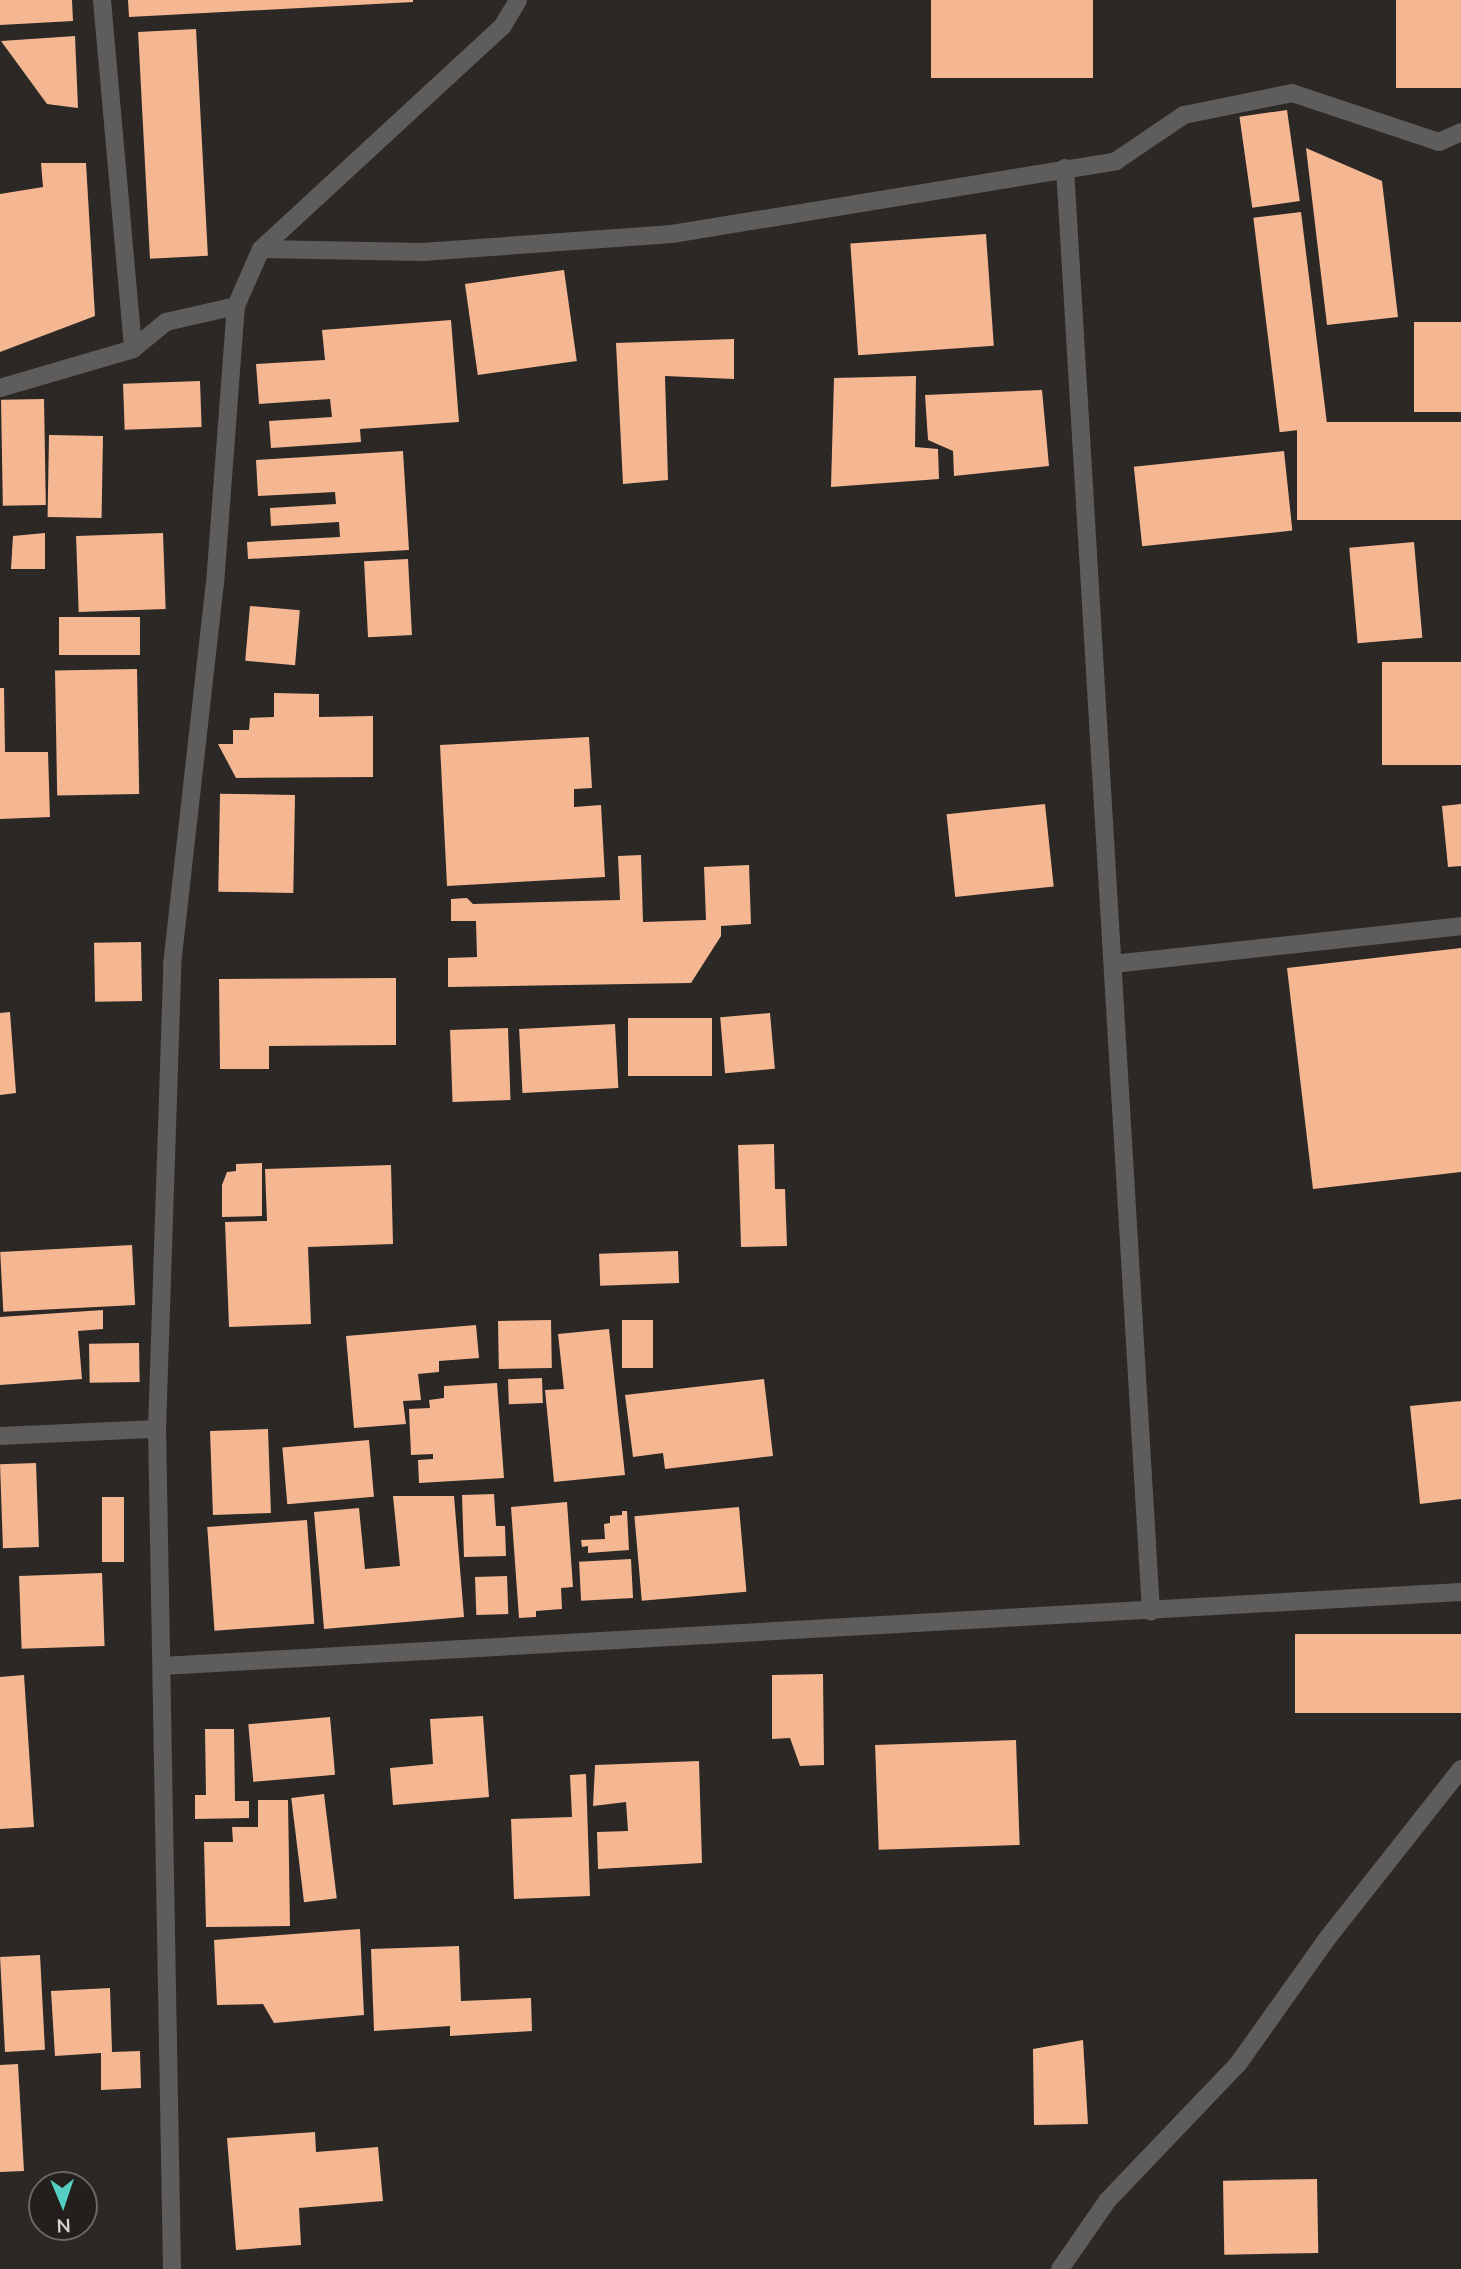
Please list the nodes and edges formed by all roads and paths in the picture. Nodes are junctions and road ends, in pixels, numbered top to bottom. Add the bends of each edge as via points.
1 (102, 0) edge
2 (518, 0) edge
3 (1461, 132) edge
4 (1065, 167) junction
5 (261, 249) junction
6 (236, 306) junction
7 (133, 349) junction
8 (0, 388) edge
9 (1461, 926) edge
10 (1113, 964) junction
11 (157, 1429) junction
12 (0, 1436) edge
13 (1461, 1592) edge
14 (1151, 1611) junction
15 (162, 1666) junction
16 (1461, 1769) edge
17 (172, 2269) edge
18 (1060, 2269) edge

1 - 7 street
2 - 5 street via 502,27
3 - 4 street via 1439,142 1292,93 1184,115 1116,161
4 - 5 street via 673,234 422,252
4 - 10 street
5 - 6 street
6 - 7 street via 166,322
6 - 11 street via 215,584 172,964
7 - 8 street
9 - 10 street
10 - 14 street
11 - 12 street
11 - 15 street
13 - 14 street
14 - 15 street
15 - 17 street
16 - 18 street via 1326,1940 1238,2064 1107,2201

